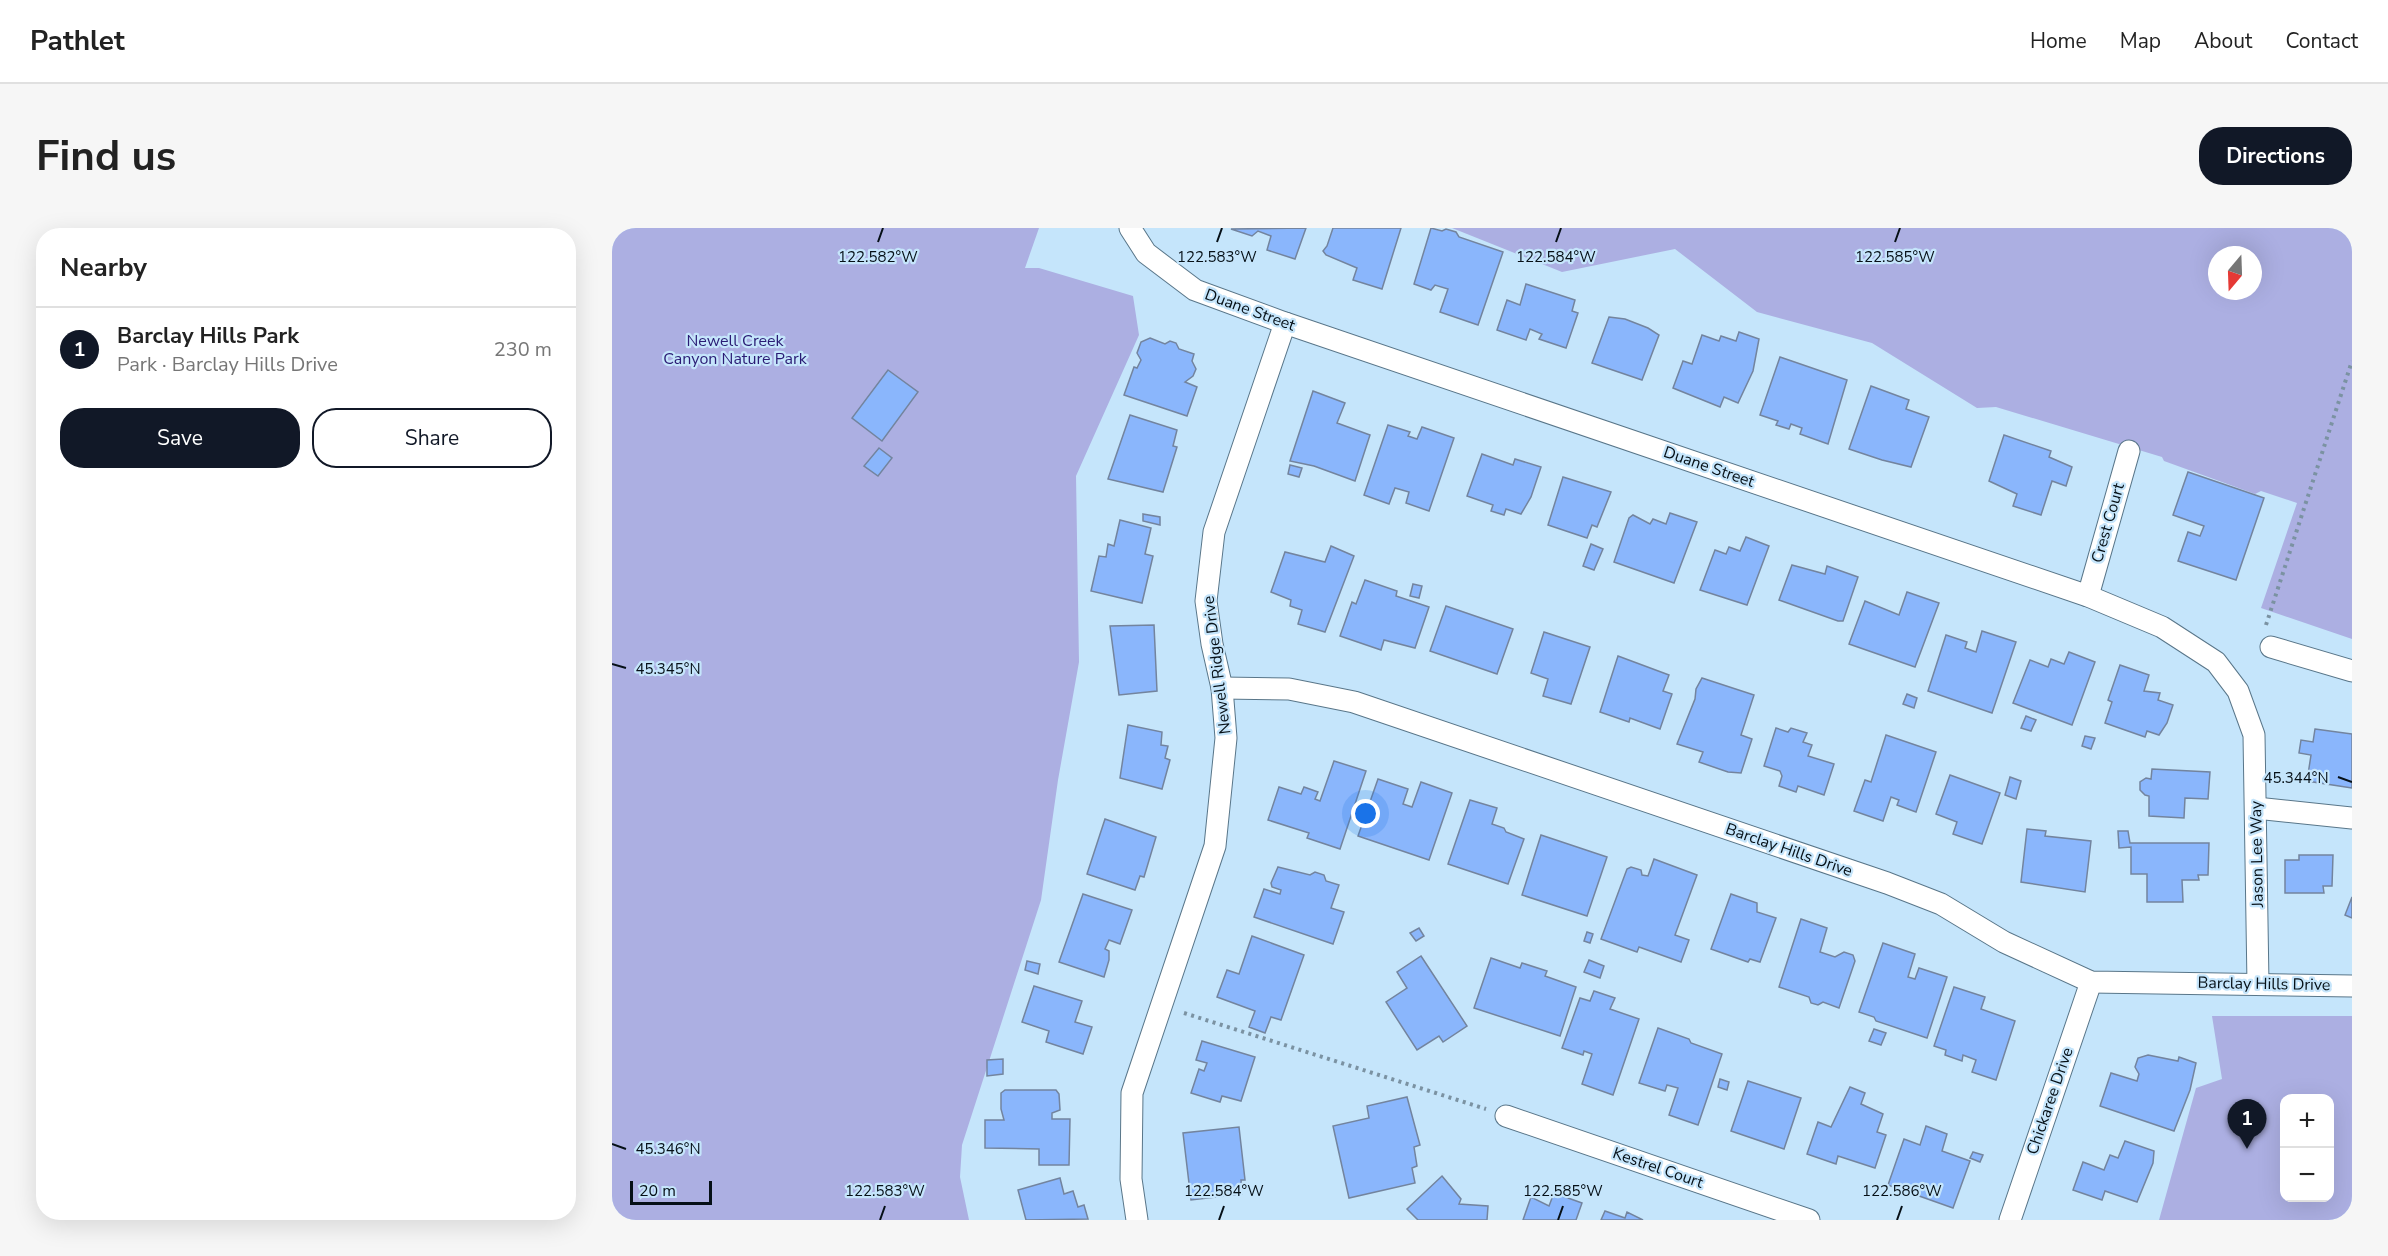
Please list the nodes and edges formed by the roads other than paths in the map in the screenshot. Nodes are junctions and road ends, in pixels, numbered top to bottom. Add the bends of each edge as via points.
1 (1130, 228) edge
2 (1285, 323) junction
3 (2129, 451) dead end
4 (2088, 596) junction
5 (2271, 646) road end
6 (2216, 662) joint
7 (2352, 671) edge
8 (1222, 688) junction
9 (2256, 808) junction
10 (2352, 818) edge
11 (2091, 982) junction
12 (2258, 984) junction
13 (2352, 986) edge
14 (1506, 1116) road end
15 (1137, 1220) edge
16 (1809, 1220) edge
17 (2010, 1220) edge

1 - 2 street, Duane Street via 1146,253 1195,290
2 - 4 street, Duane Street
2 - 8 street, Newell Ridge Drive via 1214,532 1206,601
3 - 4 street, Crest Court
4 - 6 street, Duane Street via 2162,627
5 - 7 street
6 - 9 street, Jason Lee Way via 2238,691 2254,735
8 - 11 street, Barclay Hills Drive via 1289,689 1354,702 1887,883 1941,904 2004,942
8 - 15 street, Newell Ridge Drive via 1226,738 1215,846 1132,1093 1131,1179
9 - 10 street
9 - 12 street, Jason Lee Way
11 - 12 street, Barclay Hills Drive
11 - 17 street, Chickaree Drive
12 - 13 street, Barclay Hills Drive
14 - 16 street, Kestrel Court

